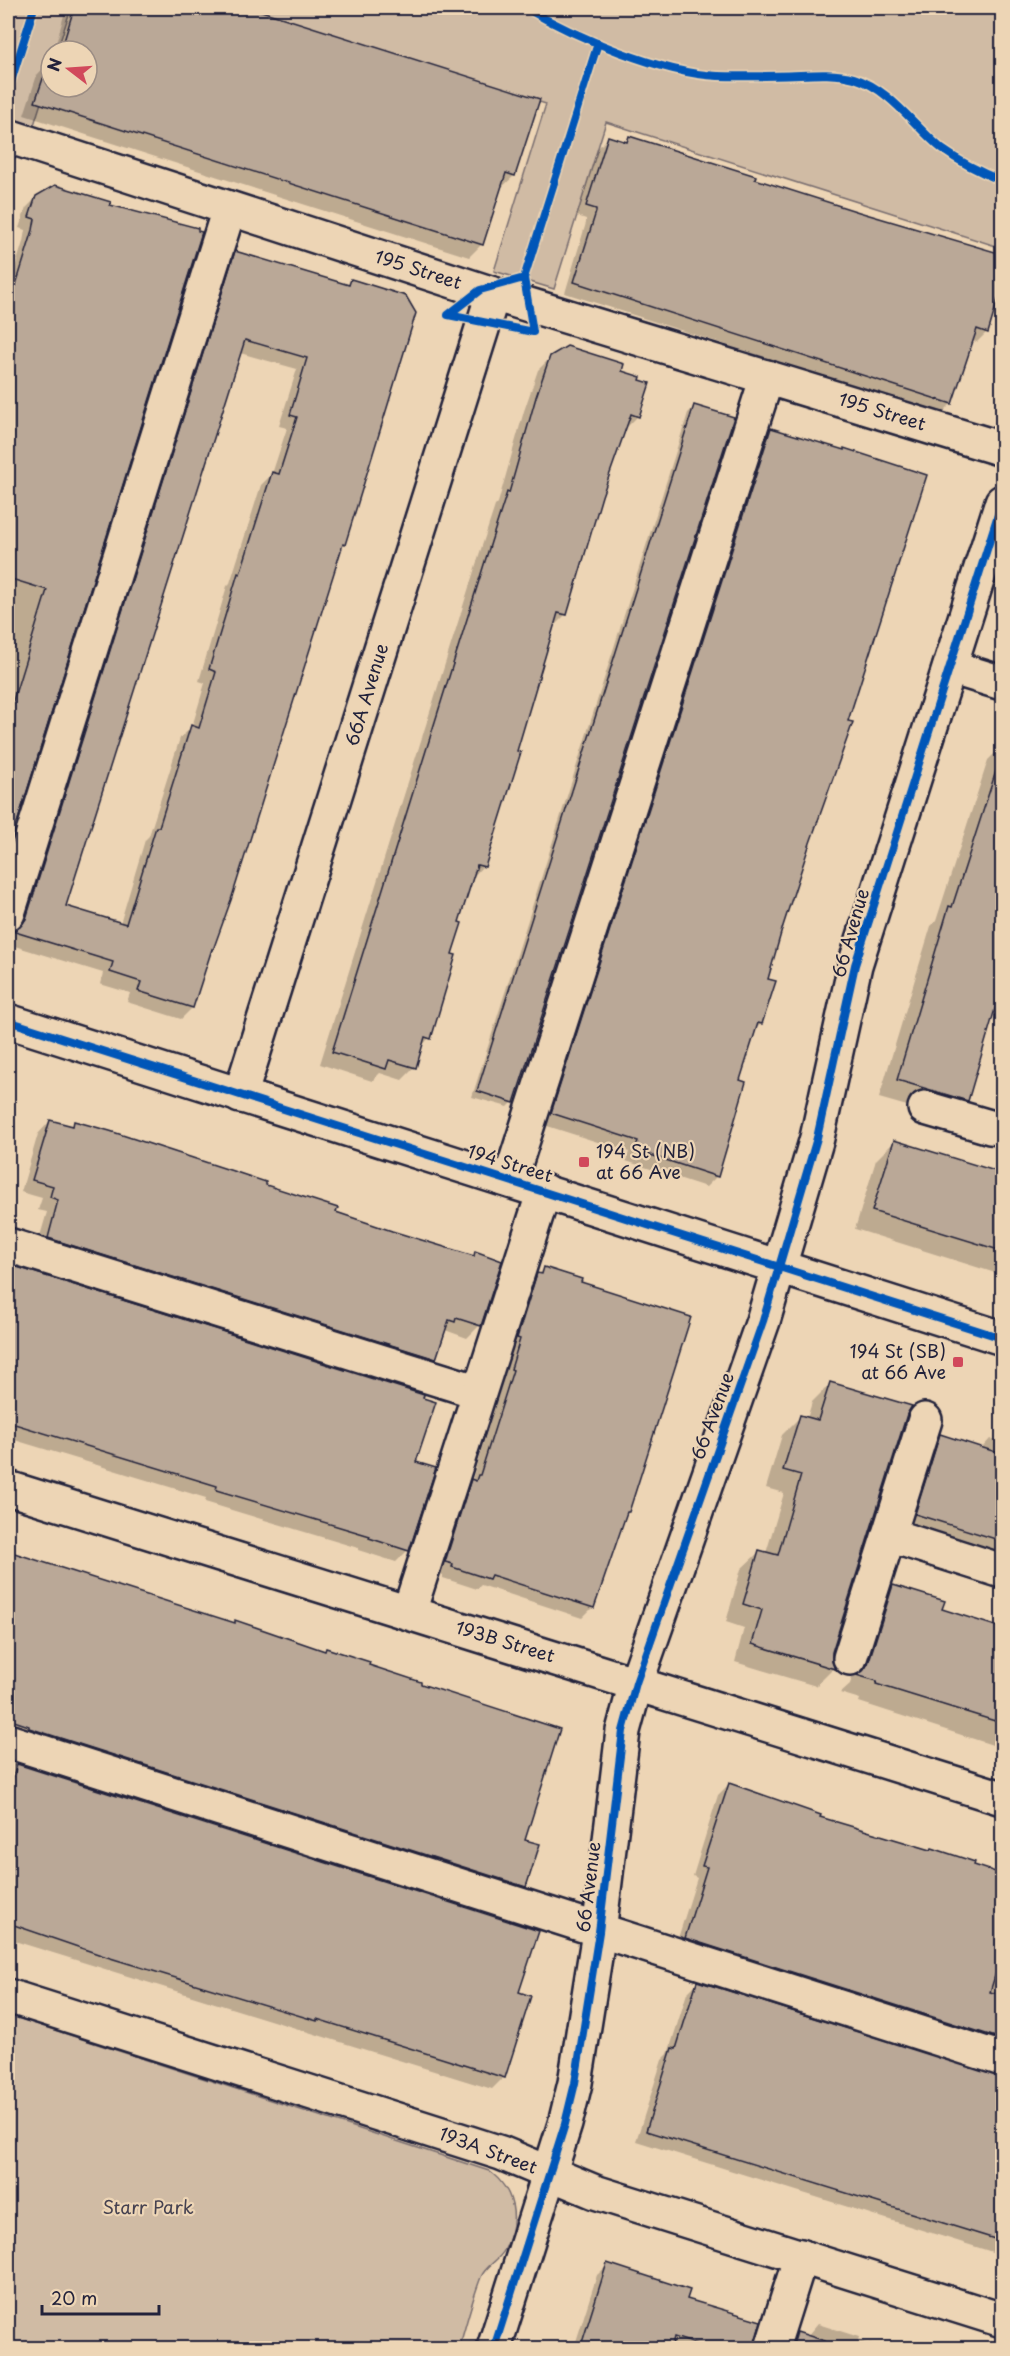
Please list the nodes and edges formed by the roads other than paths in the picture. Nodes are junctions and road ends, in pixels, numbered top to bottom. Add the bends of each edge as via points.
1 (8, 136) edge
2 (229, 209) junction
3 (492, 294) junction
4 (767, 377) junction
5 (1002, 449) edge
6 (1002, 502) edge
7 (950, 667) junction
8 (1002, 683) edge
9 (8, 913) edge
10 (8, 1021) edge
11 (240, 1096) junction
12 (925, 1108) dead end
13 (1002, 1128) edge
14 (510, 1180) junction
15 (544, 1191) junction
16 (8, 1245) edge
17 (779, 1267) junction
18 (1002, 1338) edge
19 (479, 1392) junction
20 (925, 1420) dead end
21 (8, 1488) edge
22 (889, 1535) junction
23 (1002, 1571) edge
24 (409, 1612) junction
25 (850, 1658) dead end
26 (636, 1683) junction
27 (8, 1742) edge
28 (1002, 1798) edge
29 (600, 1932) junction
30 (8, 1996) edge
31 (1002, 2060) edge
32 (550, 2173) junction
33 (801, 2256) junction
34 (1002, 2319) edge
35 (494, 2349) edge
36 (772, 2349) edge

1 - 2 street, 195 Street
2 - 3 street, 195 Street
2 - 9 street
3 - 4 street, 195 Street
3 - 11 street, 66A Avenue
4 - 5 street, 195 Street
4 - 14 street
6 - 7 street, 66 Avenue
7 - 8 street
7 - 17 street, 66 Avenue via 855,965 817,1138
10 - 11 street, 194 Street
11 - 14 street, 194 Street
12 - 13 street
14 - 15 street, 194 Street
15 - 17 street, 194 Street
15 - 19 street
16 - 19 street
17 - 18 street, 194 Street
17 - 26 street, 66 Avenue via 764,1321
19 - 24 street
20 - 22 street
21 - 24 street, 193B Street
22 - 23 street
22 - 25 street
24 - 26 street, 193B Street
26 - 28 street, 193B Street
26 - 29 street, 66 Avenue via 623,1731
27 - 29 street
29 - 31 street
29 - 32 street, 66 Avenue via 575,2083
30 - 32 street, 193A Street via 501,2153
32 - 33 street, 193A Street via 595,2192
32 - 35 street, 66 Avenue
33 - 34 street, 193A Street
33 - 36 street

